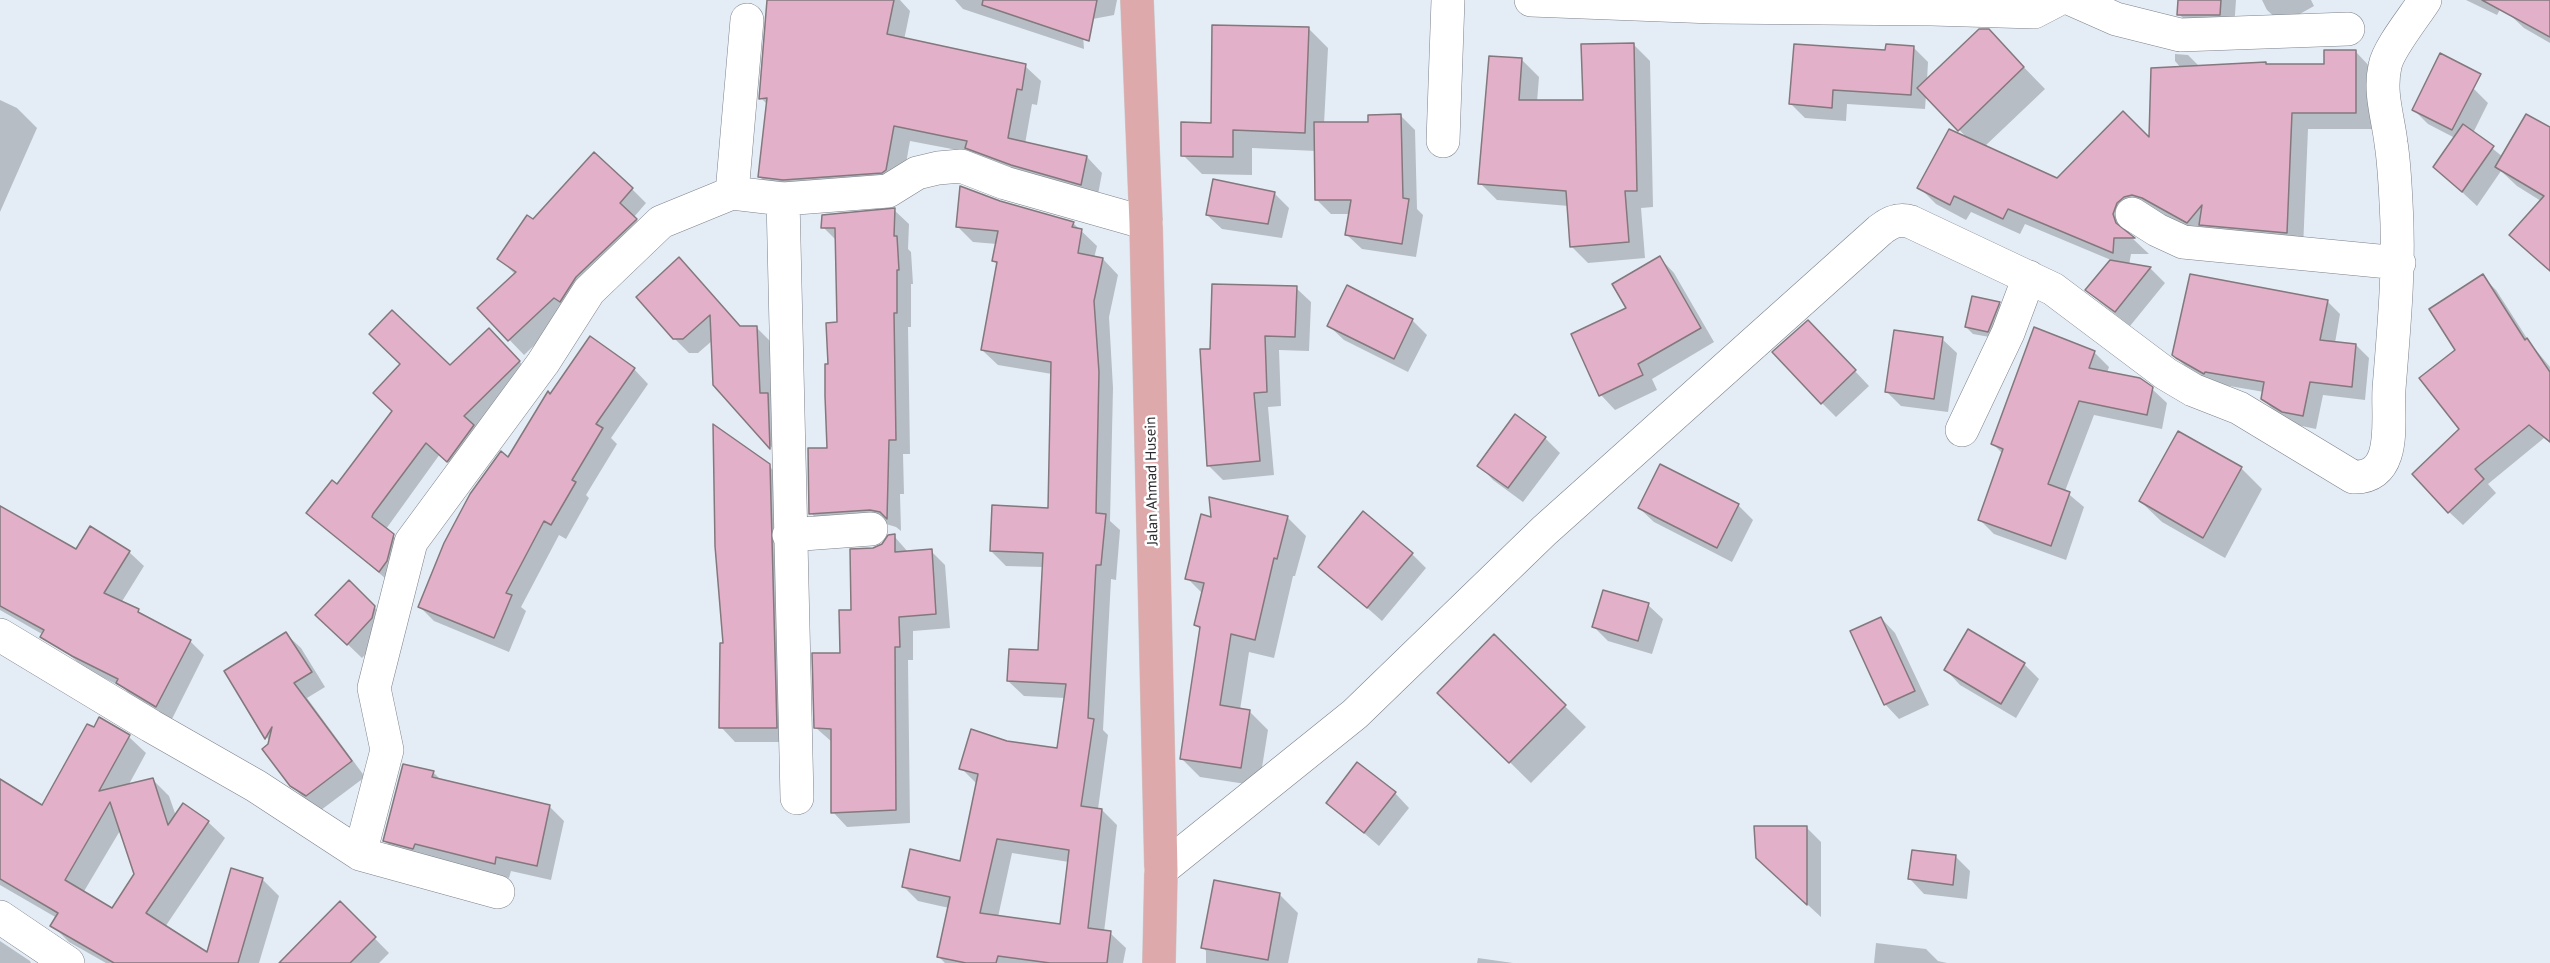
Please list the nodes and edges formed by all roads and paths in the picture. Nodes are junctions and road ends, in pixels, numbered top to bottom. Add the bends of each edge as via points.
1 (1137, 0) edge
2 (1448, 0) edge
3 (1531, 0) edge
4 (2057, 0) edge
5 (2073, 0) edge
6 (2425, 0) edge
7 (1713, 4) edge
8 (1932, 5) edge
9 (2123, 10) edge
10 (747, 20) dead end
11 (2348, 29) dead end
12 (1443, 141) dead end
13 (732, 193) junction
14 (783, 199) junction
15 (2132, 214) dead end
16 (1146, 223) junction
17 (2399, 263) junction
18 (2029, 277) junction
19 (1962, 430) dead end
20 (870, 529) dead end
21 (789, 535) junction
22 (0, 635) edge
23 (796, 798) dead end
24 (360, 854) junction
25 (1161, 870) junction
26 (498, 892) dead end
27 (0, 916) edge
28 (68, 963) edge
29 (1159, 963) edge

1 - 16 main road, Jalan Ahmad Husein
2 - 12 street
3 - 7 street
4 - 8 street via 2034,12
5 - 9 street
6 - 17 street via 2385,64 2382,98 2391,141
7 - 8 street
9 - 11 street via 2180,35
10 - 13 street
13 - 14 street
13 - 24 street via 661,222 589,291 543,363 411,542 374,688 387,750
14 - 16 street via 888,191 917,173 961,166 1005,183
14 - 21 street
15 - 17 street via 2183,242
16 - 25 main road, Jalan Ahmad Husein
17 - 18 street via 2388,401 2389,442 2385,459 2365,477 2353,477 2239,408 2193,390 2166,374 2053,289
18 - 19 street via 2008,333
18 - 25 street via 1903,219 1885,226 1544,531 1355,714
20 - 21 street
21 - 23 street
22 - 24 street via 256,786
24 - 26 street
25 - 29 main road, Jalan Ahmad Husein
27 - 28 street

